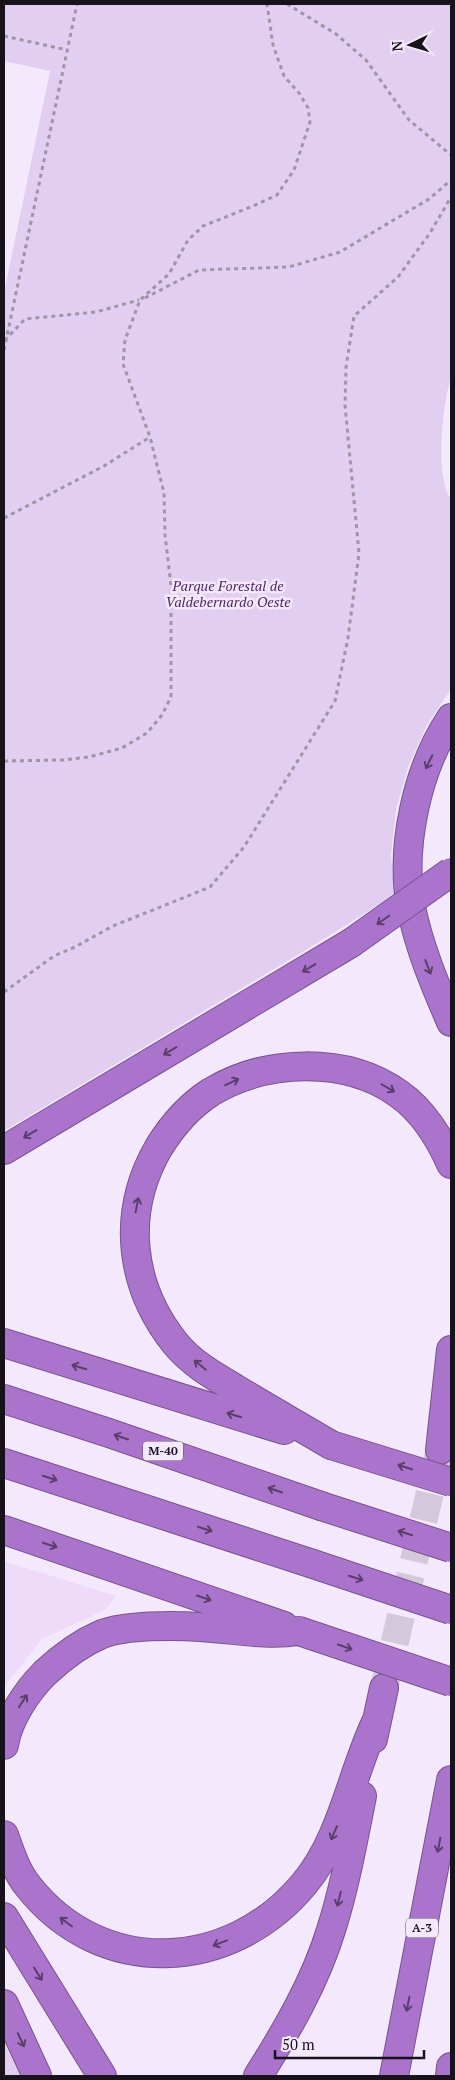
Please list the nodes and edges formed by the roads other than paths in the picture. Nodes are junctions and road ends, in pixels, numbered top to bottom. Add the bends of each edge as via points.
1 (451, 718) edge
2 (451, 872) edge
3 (451, 1022) edge
4 (4, 1150) edge
5 (451, 1164) edge
6 (4, 1343) edge
7 (451, 1350) edge
8 (4, 1399) edge
9 (451, 1408) edge
10 (331, 1445) junction
11 (4, 1463) edge
12 (451, 1482) edge
13 (4, 1530) edge
14 (451, 1548) edge
15 (451, 1610) edge
16 (299, 1631) junction
17 (451, 1682) edge
18 (384, 1688) tunnel mouth
19 (376, 1722) junction
20 (4, 1745) edge
21 (451, 1780) edge
22 (4, 1835) edge
23 (4, 1918) edge
24 (4, 2004) edge
25 (451, 2067) edge
26 (37, 2076) edge
27 (102, 2076) edge
28 (258, 2076) edge
29 (394, 2076) edge
30 (450, 2076) edge

1 -> 3 highway via 423,775 412,818 408,855 414,921
2 -> 4 highway, bridge via 351,943
10 -> 5 highway via 202,1368 176,1344 153,1311 141,1281 134,1231 143,1180 168,1133 188,1109 236,1080 284,1067 346,1071 373,1079 400,1094 443,1145
10 -> 6 highway
7 - 9 highway via 440,1450
14 -> 8 highway, M-40, bridge
12 -> 10 highway, bridge
11 -> 15 highway, bridge
13 -> 16 highway
16 -> 17 highway, bridge
20 -> 16 highway via 18,1709 34,1684 54,1664 102,1634 132,1627 200,1626 279,1634
18 - 19 highway
19 -> 22 highway via 364,1747 340,1819 328,1846 304,1884 257,1925 220,1944 188,1953 158,1954 101,1942 71,1927 27,1885 12,1859
19 -> 28 highway via 351,1852 331,1930 308,1989
21 -> 29 highway, A-3
23 -> 27 highway
24 -> 26 highway
25 - 30 highway

